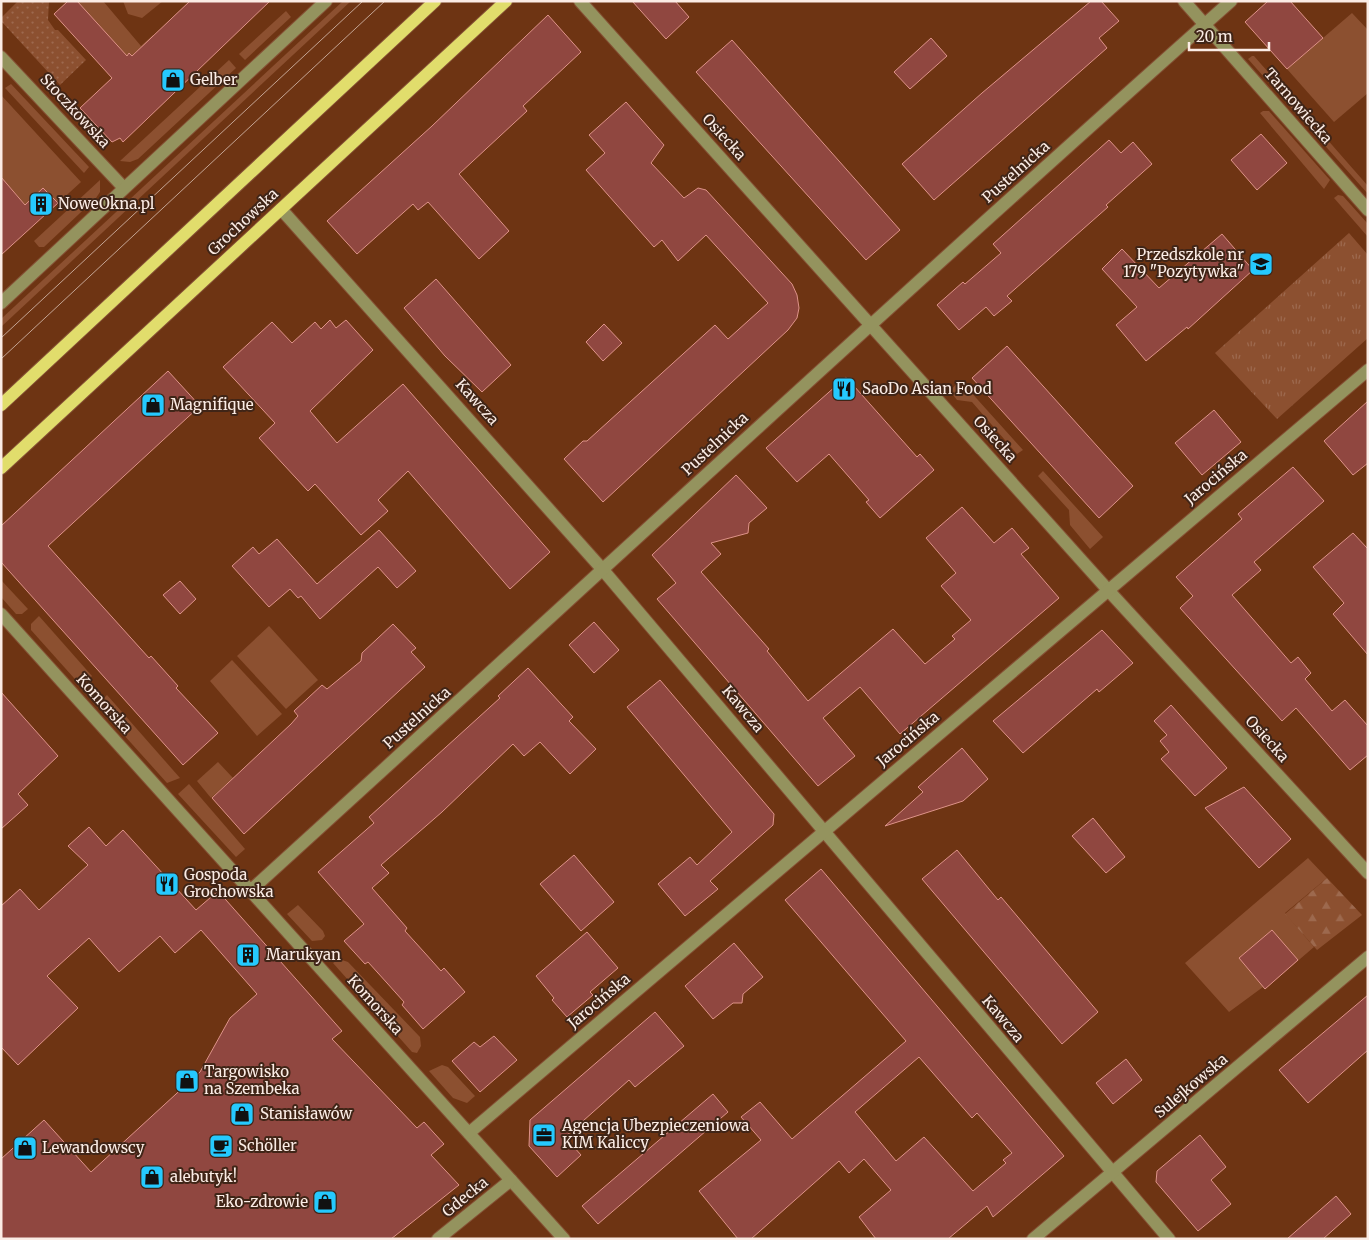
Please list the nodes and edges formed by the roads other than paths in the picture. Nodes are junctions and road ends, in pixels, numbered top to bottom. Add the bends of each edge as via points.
1 (326, 1) edge
2 (435, 1) edge
3 (506, 1) edge
4 (580, 1) edge
5 (1184, 1) edge
6 (1231, 1) edge
7 (1204, 24) junction
8 (1, 57) edge
9 (124, 188) junction
10 (281, 209) junction
11 (1368, 210) edge
12 (1, 303) edge
13 (870, 324) junction
14 (1368, 370) edge
15 (1, 405) edge
16 (1, 468) edge
17 (603, 570) junction
18 (1108, 590) junction
19 (1, 614) edge
20 (824, 831) junction
21 (1368, 873) edge
22 (250, 891) junction
23 (1368, 957) edge
24 (469, 1133) junction
25 (1113, 1174) junction
26 (512, 1180) junction
27 (438, 1239) edge
28 (564, 1239) edge
29 (1033, 1239) edge
30 (1169, 1239) edge

1 - 9 street
2 - 15 main road, Grochowska
3 - 10 main road, Grochowska
4 - 13 street, Osiecka
5 - 7 street, Tarnowiecka
6 - 7 street, Pustelnicka
7 - 11 street, Tarnowiecka
7 - 13 street, Pustelnicka
8 - 9 street, Stoczkowska
9 - 12 street
10 - 16 main road, Grochowska
10 - 17 street, Kawcza
13 - 17 street, Pustelnicka
13 - 18 street, Osiecka
14 - 18 street, Jarocińska
17 - 20 street, Kawcza
17 - 22 street, Pustelnicka
18 - 20 street, Jarocińska
18 - 21 street, Osiecka
19 - 22 street, Komorska
20 - 24 street, Jarocińska
20 - 25 street, Kawcza
22 - 24 street, Komorska
23 - 25 street, Sulejkowska
24 - 26 street, Komorska
25 - 29 street, Sulejkowska
25 - 30 street, Kawcza
26 - 27 street, Gdecka
26 - 28 street, Komorska

